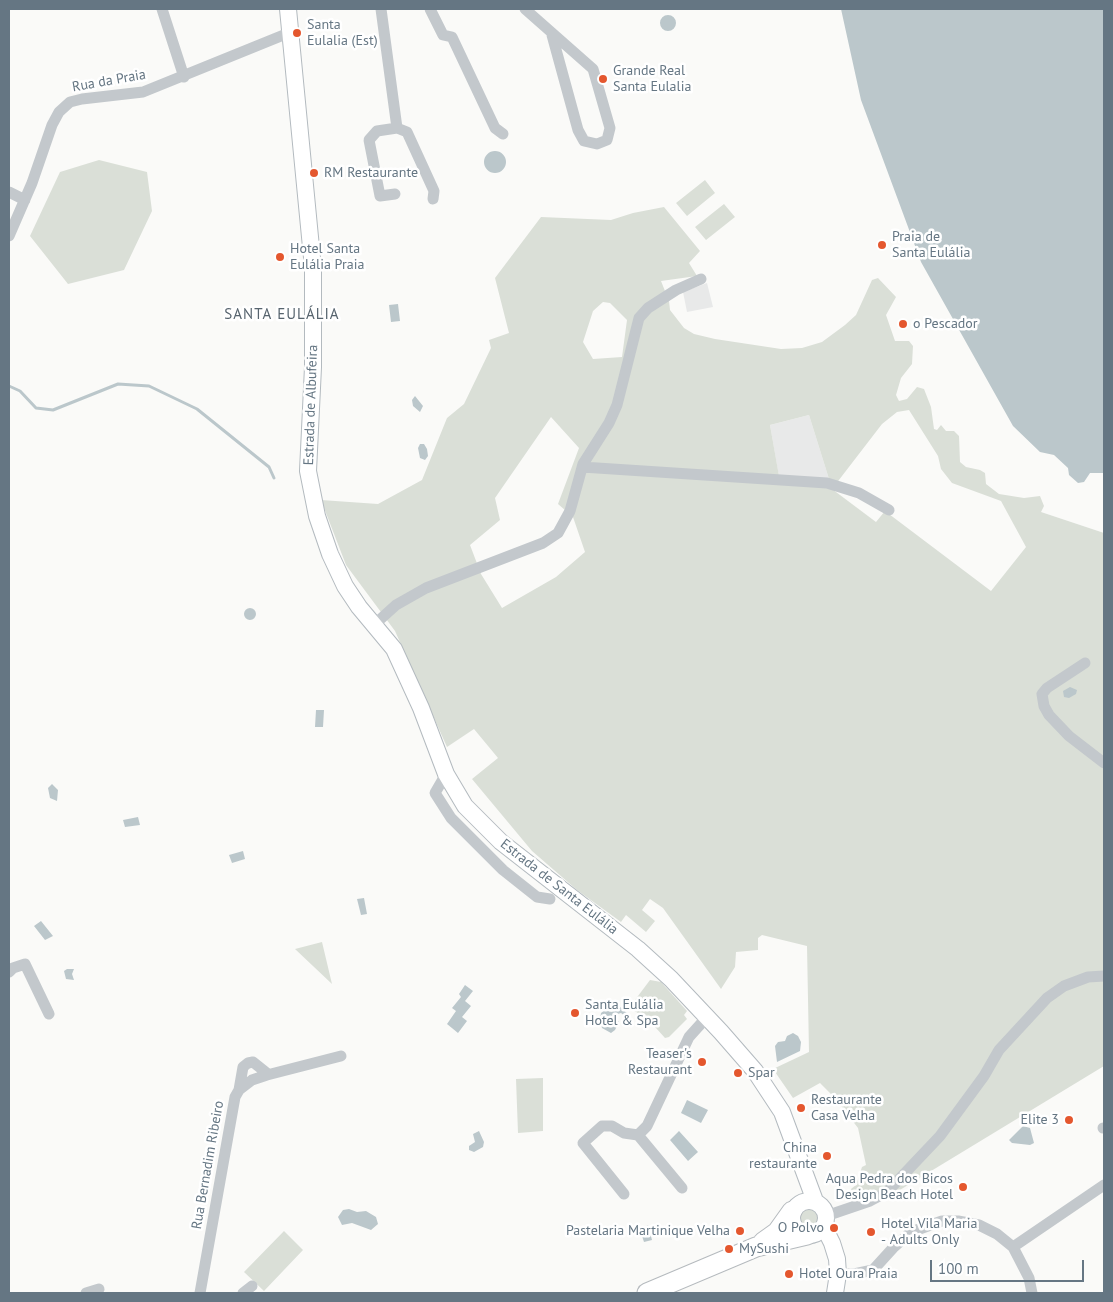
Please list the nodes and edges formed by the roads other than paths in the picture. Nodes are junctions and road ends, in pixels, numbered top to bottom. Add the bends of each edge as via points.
1 (162, 9) edge
2 (288, 9) edge
3 (381, 9) edge
4 (430, 9) edge
5 (525, 9) edge
6 (291, 32) junction
7 (552, 34) junction
8 (184, 77) junction
9 (397, 128) junction
10 (503, 134) dead end
11 (9, 192) edge
12 (395, 194) dead end
13 (433, 199) dead end
14 (25, 200) junction
15 (9, 236) edge
16 (701, 279) dead end
17 (582, 467) junction
18 (889, 510) dead end
19 (345, 586) joint
20 (375, 624) junction
21 (1085, 663) dead end
22 (1104, 763) edge
23 (446, 774) junction
24 (550, 899) dead end
25 (9, 972) edge
26 (1104, 976) edge
27 (49, 1014) dead end
28 (707, 1017) junction
29 (341, 1056) dead end
30 (268, 1074) junction
31 (239, 1090) junction
32 (638, 1135) junction
33 (803, 1166) junction
34 (1104, 1185) edge
35 (682, 1188) dead end
36 (624, 1194) dead end
37 (815, 1201) junction
38 (795, 1208) junction
39 (817, 1228) junction
40 (756, 1246) junction
41 (1013, 1247) junction
42 (838, 1274) junction
43 (99, 1289) dead end
44 (86, 1293) edge
45 (201, 1293) edge
46 (647, 1293) edge
47 (835, 1293) edge
48 (1032, 1293) edge

1 - 8 street
2 - 6 street, Estrada de Albufeira
3 - 9 street
4 - 10 street via 443,35 452,38 495,128
5 - 7 street
6 - 8 street, Rua da Praia
6 - 19 street, Estrada de Albufeira via 313,268 308,471 320,527
7 - 7 street via 578,130 584,141 597,144 607,140 610,128 594,69
8 - 14 street, Rua da Praia via 143,92 70,102 52,125
9 - 12 street via 377,131 369,140 380,196
9 - 13 street via 407,132 434,191
11 - 14 street
14 - 15 street, Rua da Praia
16 - 17 street via 676,290 648,308 639,318 618,405
17 - 18 street via 827,483 859,493
17 - 20 street via 570,511 558,533 543,544 426,588 396,605
19 - 20 street, Estrada de Santa Eulália
20 - 23 street, Estrada de Santa Eulália via 394,649 409,679
21 - 22 street via 1047,688 1042,694 1044,706 1070,736
23 - 24 street via 435,793 451,818 503,870 537,896
23 - 28 street, Estrada de Santa Eulália via 465,806 495,837 638,949
25 - 27 street via 25,964
26 - 39 street via 1088,977 1064,986 1048,998 999,1050 940,1136 887,1192
28 - 32 street via 689,1037 647,1126
28 - 33 street, Estrada de Santa Eulália via 768,1090 782,1112
29 - 30 street, Rua Bernadim Ribeiro
30 - 31 street, Rua Bernadim Ribeiro
30 - 31 street via 253,1062 248,1063 243,1067
31 - 45 street, Rua Bernadim Ribeiro via 235,1097
32 - 35 street
32 - 36 street via 602,1126 583,1143
33 - 37 street, Estrada de Santa Eulália
33 - 38 street, Estrada de Santa Eulália via 804,1179
34 - 41 street
37 - 38 street via 806,1200
37 - 39 street, Estrada de Santa Eulália via 823,1207
38 - 39 street via 794,1227
38 - 40 main road, Estrada de Santa Eulália via 777,1232
39 - 40 main road, Estrada de Santa Eulália
39 - 42 street via 832,1243
39 - 47 street via 832,1267
40 - 46 main road, Estrada de Santa Eulália
41 - 42 street via 979,1225 942,1221 911,1232 873,1270
41 - 48 street via 1029,1278
42 - 47 street
43 - 44 street

